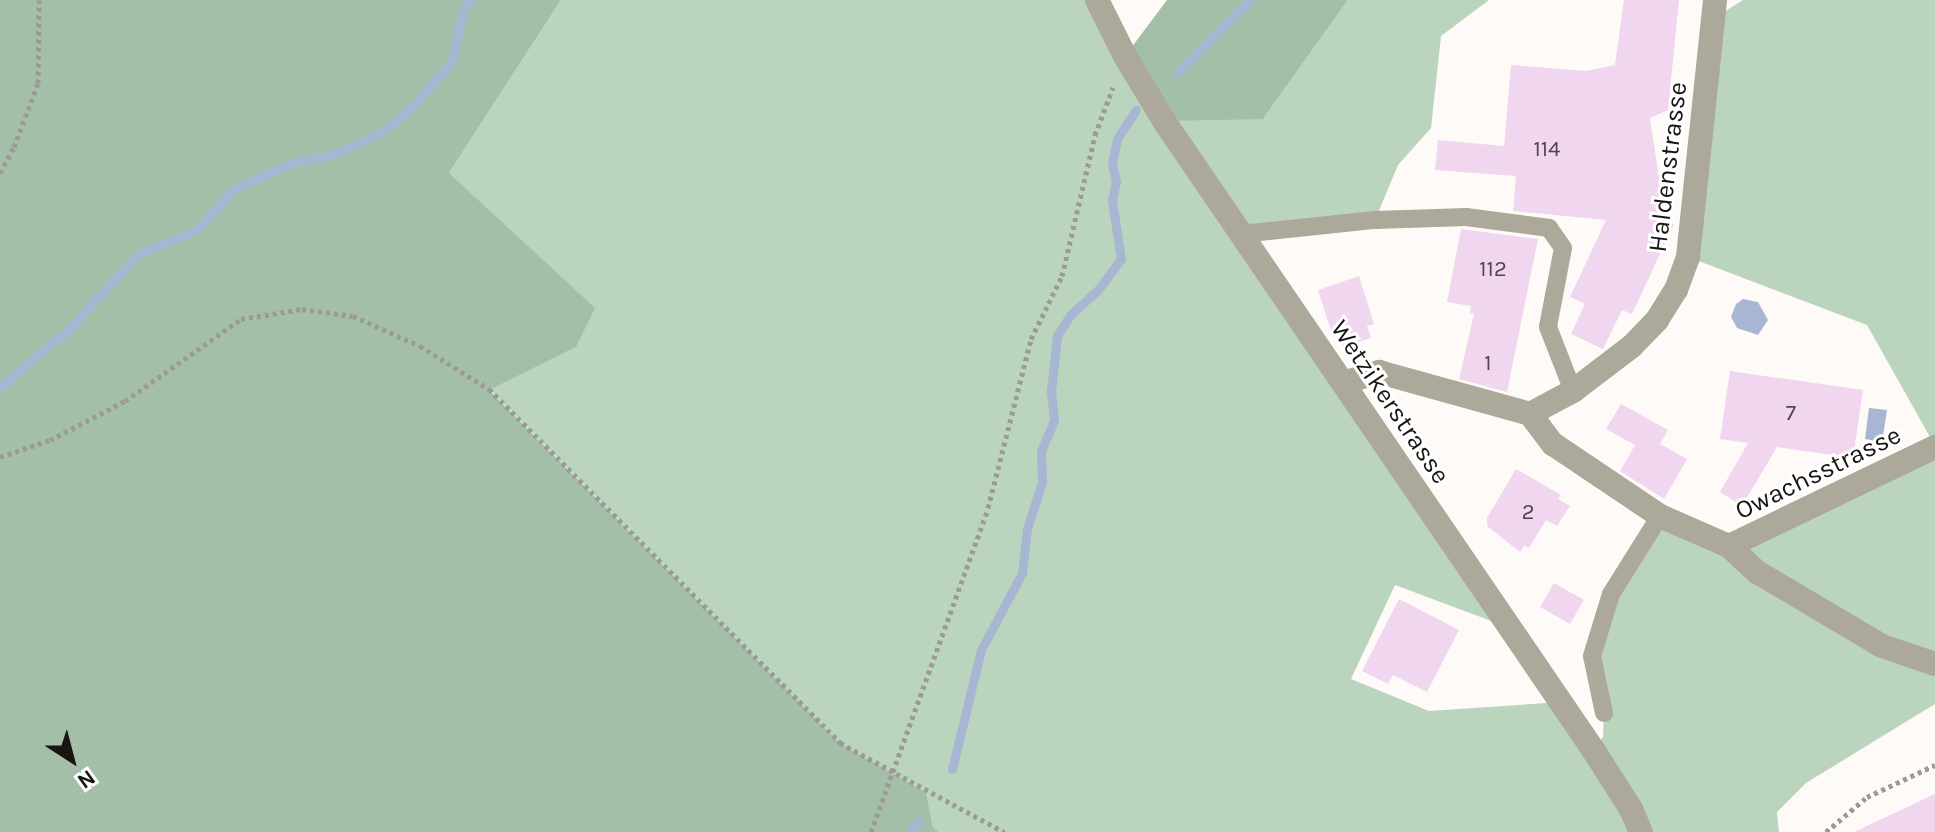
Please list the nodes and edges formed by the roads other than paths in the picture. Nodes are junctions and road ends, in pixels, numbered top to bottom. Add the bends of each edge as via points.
1 (1097, 0) edge
2 (1715, 0) edge
3 (1241, 234) junction
4 (1343, 383) junction
5 (1573, 391) junction
6 (1530, 414) junction
7 (1935, 447) edge
8 (1660, 516) junction
9 (1729, 546) junction
10 (1935, 664) edge
11 (1604, 713) dead end
12 (1641, 832) edge

1 - 3 street, Wetzikerstrasse via 1125,56
2 - 5 street, Haldenstrasse via 1688,257 1657,320
3 - 4 street, Wetzikerstrasse
3 - 5 lane via 1466,217 1549,228 1563,248 1548,327
4 - 6 street via 1379,372
4 - 12 street, Wetzikerstrasse via 1594,751
5 - 6 street, Haldenstrasse
6 - 8 street, Owachsstrasse via 1553,444
7 - 9 street, Owachsstrasse
8 - 9 street, Owachsstrasse
8 - 11 lane via 1611,594 1592,656
9 - 10 street via 1757,572 1882,646

